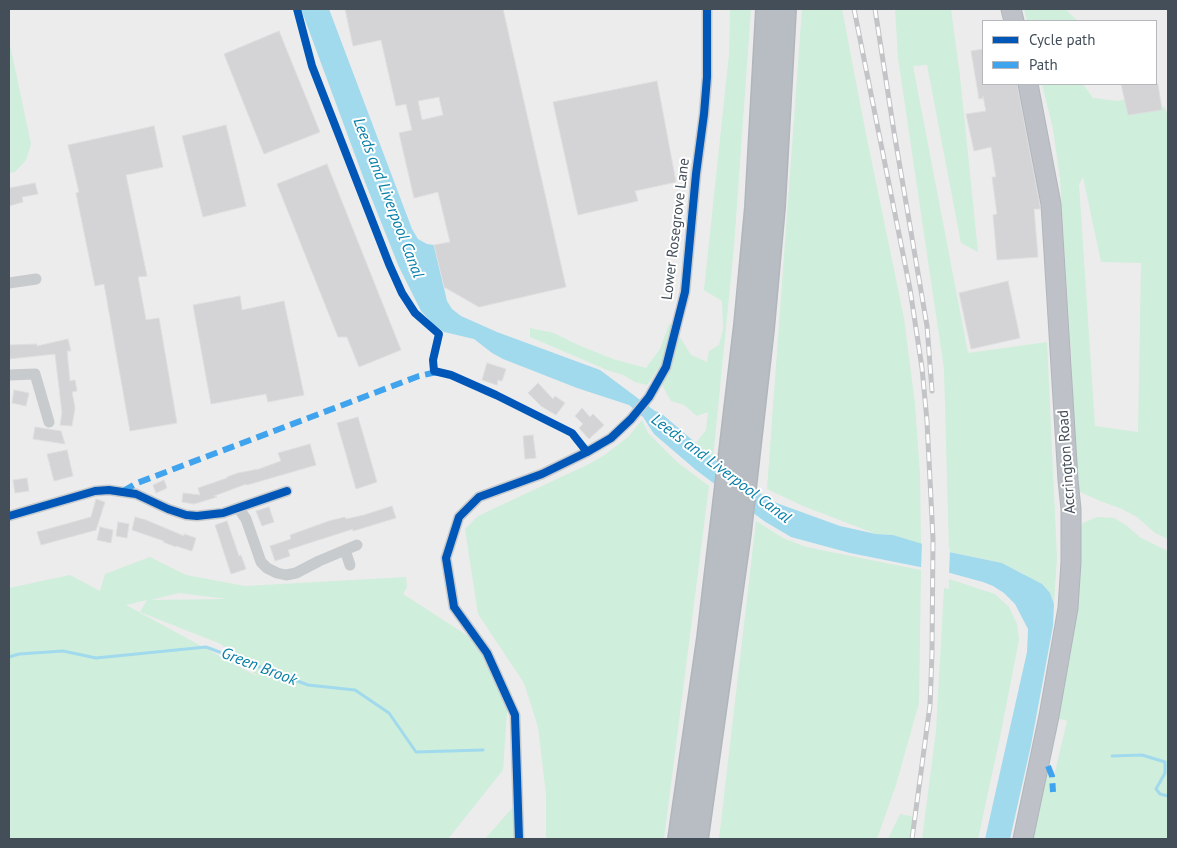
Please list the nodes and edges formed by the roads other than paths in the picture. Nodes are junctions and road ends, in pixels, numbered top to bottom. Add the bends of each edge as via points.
1 (707, 9) edge
2 (767, 9) edge
3 (785, 9) edge
4 (1028, 85) edge
5 (36, 279) dead end
6 (9, 284) edge
7 (9, 375) edge
8 (49, 422) dead end
9 (741, 444) junction
10 (287, 491) dead end
11 (239, 509) junction
12 (9, 516) edge
13 (731, 528) junction
14 (357, 545) dead end
15 (345, 550) junction
16 (350, 565) dead end
17 (519, 839) edge
18 (679, 839) edge
19 (697, 839) edge
20 (1023, 839) edge

1 - 17 street, Lower Rosegrove Lane via 704,114 685,292 666,367 631,420 611,438 542,474 479,497 459,517 446,558 454,607 487,653 515,715
2 - 9 highway via 756,207 745,325
3 - 9 highway via 774,207
4 - 20 highway, Accrington Road via 1051,204 1071,544 1068,608
5 - 6 street
7 - 8 street via 35,374
9 - 13 highway
10 - 11 street
11 - 12 street via 186,515 136,494 109,490 78,495
11 - 15 street via 246,519 261,562 277,573 296,573
13 - 18 highway via 708,638
13 - 19 highway
14 - 15 street
15 - 16 street

